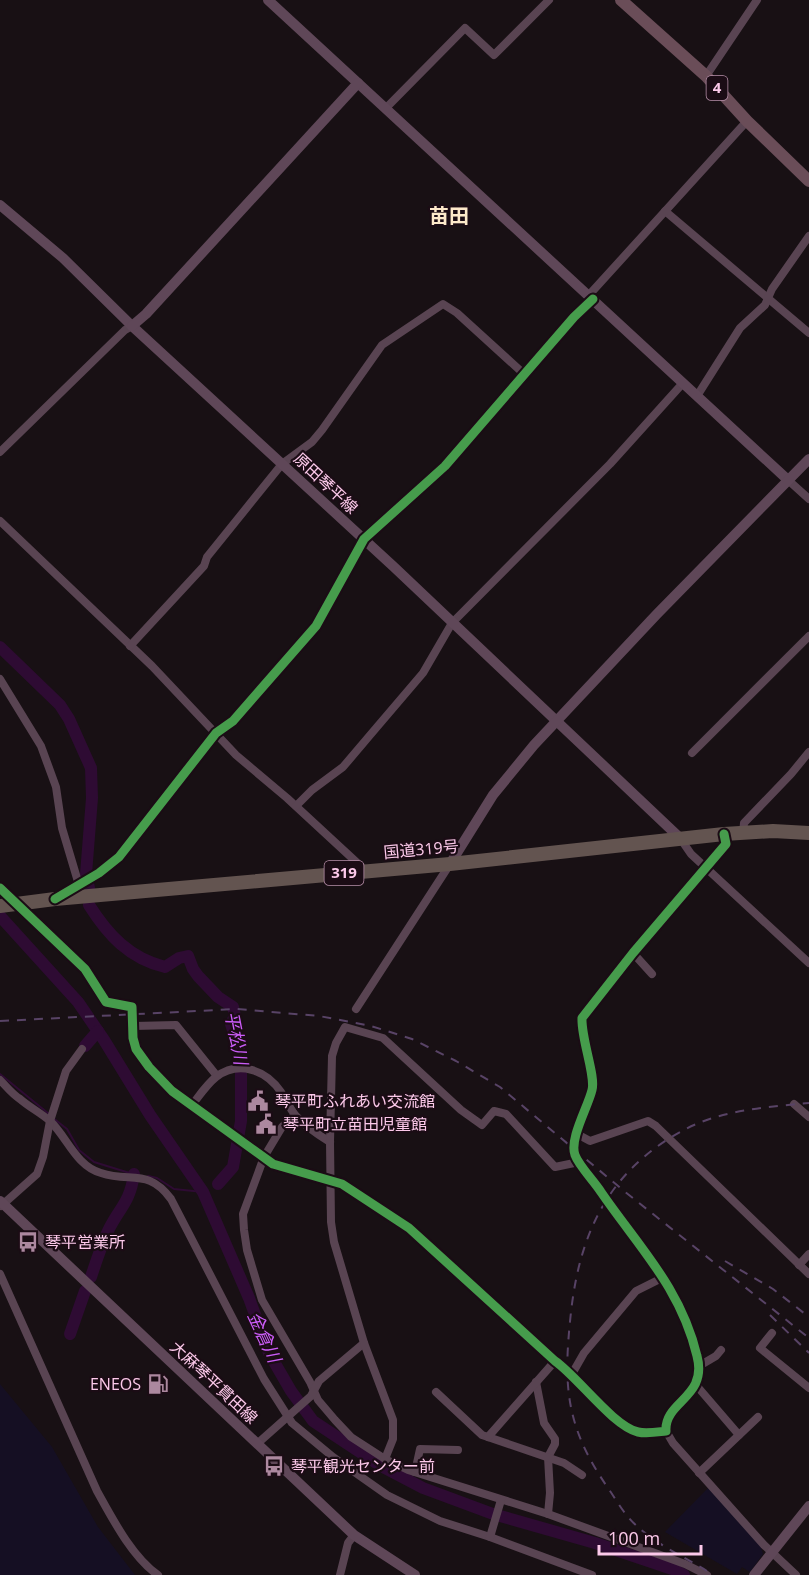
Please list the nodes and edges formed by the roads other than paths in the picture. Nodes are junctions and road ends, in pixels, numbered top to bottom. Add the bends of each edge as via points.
1 (268, 0) edge
2 (549, 0) edge
3 (621, 0) edge
4 (757, 0) edge
5 (706, 76) junction
6 (358, 83) junction
7 (386, 108) junction
8 (747, 121) junction
9 (809, 180) edge
10 (0, 205) edge
11 (665, 211) junction
12 (809, 236) edge
13 (591, 297) junction
14 (768, 298) junction
15 (132, 326) junction
16 (809, 333) edge
17 (524, 374) junction
18 (683, 383) junction
19 (697, 396) junction
20 (0, 452) edge
21 (809, 459) edge
22 (282, 464) junction
23 (788, 480) junction
24 (809, 499) edge
25 (0, 521) edge
26 (364, 539) junction
27 (452, 623) junction
28 (809, 636) edge
29 (130, 646) junction
30 (0, 679) edge
31 (556, 722) junction
32 (216, 734) junction
33 (809, 752) edge
34 (692, 753) dead end
35 (296, 806) junction
36 (744, 833) junction
37 (809, 833) edge
38 (724, 834) junction
39 (680, 838) junction
40 (450, 864) junction
41 (705, 867) junction
42 (366, 871) junction
43 (79, 885) junction
44 (0, 888) edge
45 (55, 899) junction
46 (9, 905) edge
47 (633, 953) junction
48 (809, 963) edge
49 (652, 974) dead end
50 (356, 1009) dead end
51 (133, 1019) junction
52 (82, 1048) dead end
53 (218, 1076) junction
54 (0, 1080) edge
55 (794, 1104) dead end
56 (192, 1105) junction
57 (296, 1115) junction
58 (809, 1117) edge
59 (50, 1121) junction
60 (577, 1134) junction
61 (330, 1142) junction
62 (264, 1157) junction
63 (579, 1162) junction
64 (330, 1179) junction
65 (1, 1204) edge
66 (809, 1254) edge
67 (799, 1265) junction
68 (0, 1274) edge
69 (809, 1274) edge
70 (664, 1277) junction
71 (772, 1333) dead end
72 (364, 1343) junction
73 (721, 1350) dead end
74 (555, 1361) junction
75 (699, 1366) junction
76 (572, 1374) junction
77 (536, 1382) junction
78 (696, 1385) junction
79 (809, 1388) edge
80 (436, 1392) dead end
81 (312, 1394) junction
82 (289, 1415) junction
83 (758, 1417) dead end
84 (666, 1431) junction
85 (739, 1435) junction
86 (488, 1437) junction
87 (258, 1443) junction
88 (458, 1450) dead end
89 (548, 1457) junction
90 (385, 1458) junction
91 (414, 1472) junction
92 (699, 1473) junction
93 (582, 1475) dead end
94 (501, 1500) junction
95 (809, 1506) edge
96 (548, 1514) junction
97 (354, 1535) junction
98 (490, 1536) junction
99 (772, 1553) junction
100 (158, 1575) edge
101 (340, 1575) edge
102 (415, 1575) edge
103 (592, 1575) edge
104 (707, 1575) edge
105 (754, 1575) edge
106 (796, 1575) edge

1 - 6 street
2 - 7 street via 494,55 465,28
3 - 5 main road, 4
4 - 5 street
5 - 8 main road, 4
6 - 7 street
6 - 15 street
7 - 13 street
8 - 9 main road, 4
8 - 11 street
10 - 15 street, 原田琴平線 via 63,258
11 - 13 street
11 - 14 street
12 - 14 street
13 - 17 street
13 - 18 street
14 - 16 street
14 - 19 street via 740,328
15 - 20 street
15 - 22 street, 原田琴平線
17 - 22 street via 443,304 382,345 312,442
17 - 26 street via 445,466
18 - 19 street
18 - 27 street via 610,464
19 - 23 street
21 - 23 street
22 - 26 street, 原田琴平線
22 - 29 street via 207,557 204,566
23 - 24 street
23 - 31 street
25 - 29 street
26 - 27 street, 原田琴平線
26 - 32 street via 316,626 233,721
27 - 31 street, 原田琴平線
27 - 35 street via 423,673 343,767
28 - 34 street
29 - 32 street
30 - 43 street via 41,746 56,787 62,828
31 - 39 street, 原田琴平線
31 - 40 street via 493,795
32 - 35 street
32 - 43 street via 119,857
33 - 36 street via 744,823
35 - 42 street
36 - 37 highway, 国道319号 / 319
36 - 38 highway, 国道319号 / 319
38 - 39 highway, 国道319号 / 319
38 - 41 street via 726,843
39 - 40 highway, 国道319号 / 319
39 - 41 street
40 - 42 highway, 国道319号 / 319
40 - 50 street
41 - 47 street
41 - 48 street
42 - 45 highway, 国道319号 / 319
43 - 45 street
44 - 46 street
45 - 46 highway, 国道319号 / 319
46 - 51 street via 85,969 106,1002 132,1007
47 - 49 street
47 - 60 street via 582,1018 593,1087
51 - 53 street via 176,1025
51 - 56 street via 136,1049 172,1091
52 - 59 street via 66,1071
53 - 56 street
53 - 57 street via 237,1069 257,1071 281,1092
54 - 59 street via 17,1098
55 - 58 street
56 - 62 street
57 - 61 street
57 - 62 street via 278,1133
59 - 65 street via 37,1173
59 - 82 street via 88,1167 101,1174 144,1178 161,1185 264,1379
60 - 63 street via 573,1144
60 - 67 street via 590,1141 648,1121
61 - 63 street via 332,1056 345,1027 383,1038 482,1125 494,1111 501,1111 555,1167
61 - 64 street
62 - 64 street via 273,1164
62 - 81 street via 243,1214 247,1250 262,1300 310,1382
63 - 70 street
64 - 72 street via 334,1242
64 - 74 street via 409,1228
65 - 87 street, 大麻琴平貫田線
66 - 67 street
67 - 69 street
68 - 100 street via 97,1491 111,1516
70 - 75 street via 691,1337
70 - 76 street via 636,1291 584,1353
71 - 79 street via 760,1348
72 - 81 street via 319,1381
72 - 90 street via 393,1420 393,1439
73 - 75 street
74 - 76 street
74 - 77 street
75 - 78 street
76 - 84 street via 629,1429 647,1433
77 - 86 street
77 - 89 street via 544,1423 555,1439
78 - 84 street via 669,1416
78 - 85 street
80 - 86 street
81 - 82 street
81 - 90 street via 351,1437
82 - 87 street
82 - 98 street via 292,1423 333,1457 387,1495 440,1521
83 - 85 street
84 - 92 street
85 - 92 street
86 - 89 street
87 - 97 street, 大麻琴平貫田線
88 - 91 street via 420,1449
89 - 93 street
89 - 96 street
90 - 91 street
91 - 94 street
92 - 99 street
94 - 96 street
94 - 98 street
95 - 99 street
96 - 104 street
97 - 101 street via 348,1543
97 - 102 street, 大麻琴平貫田線
98 - 103 street
99 - 105 street
99 - 106 street

